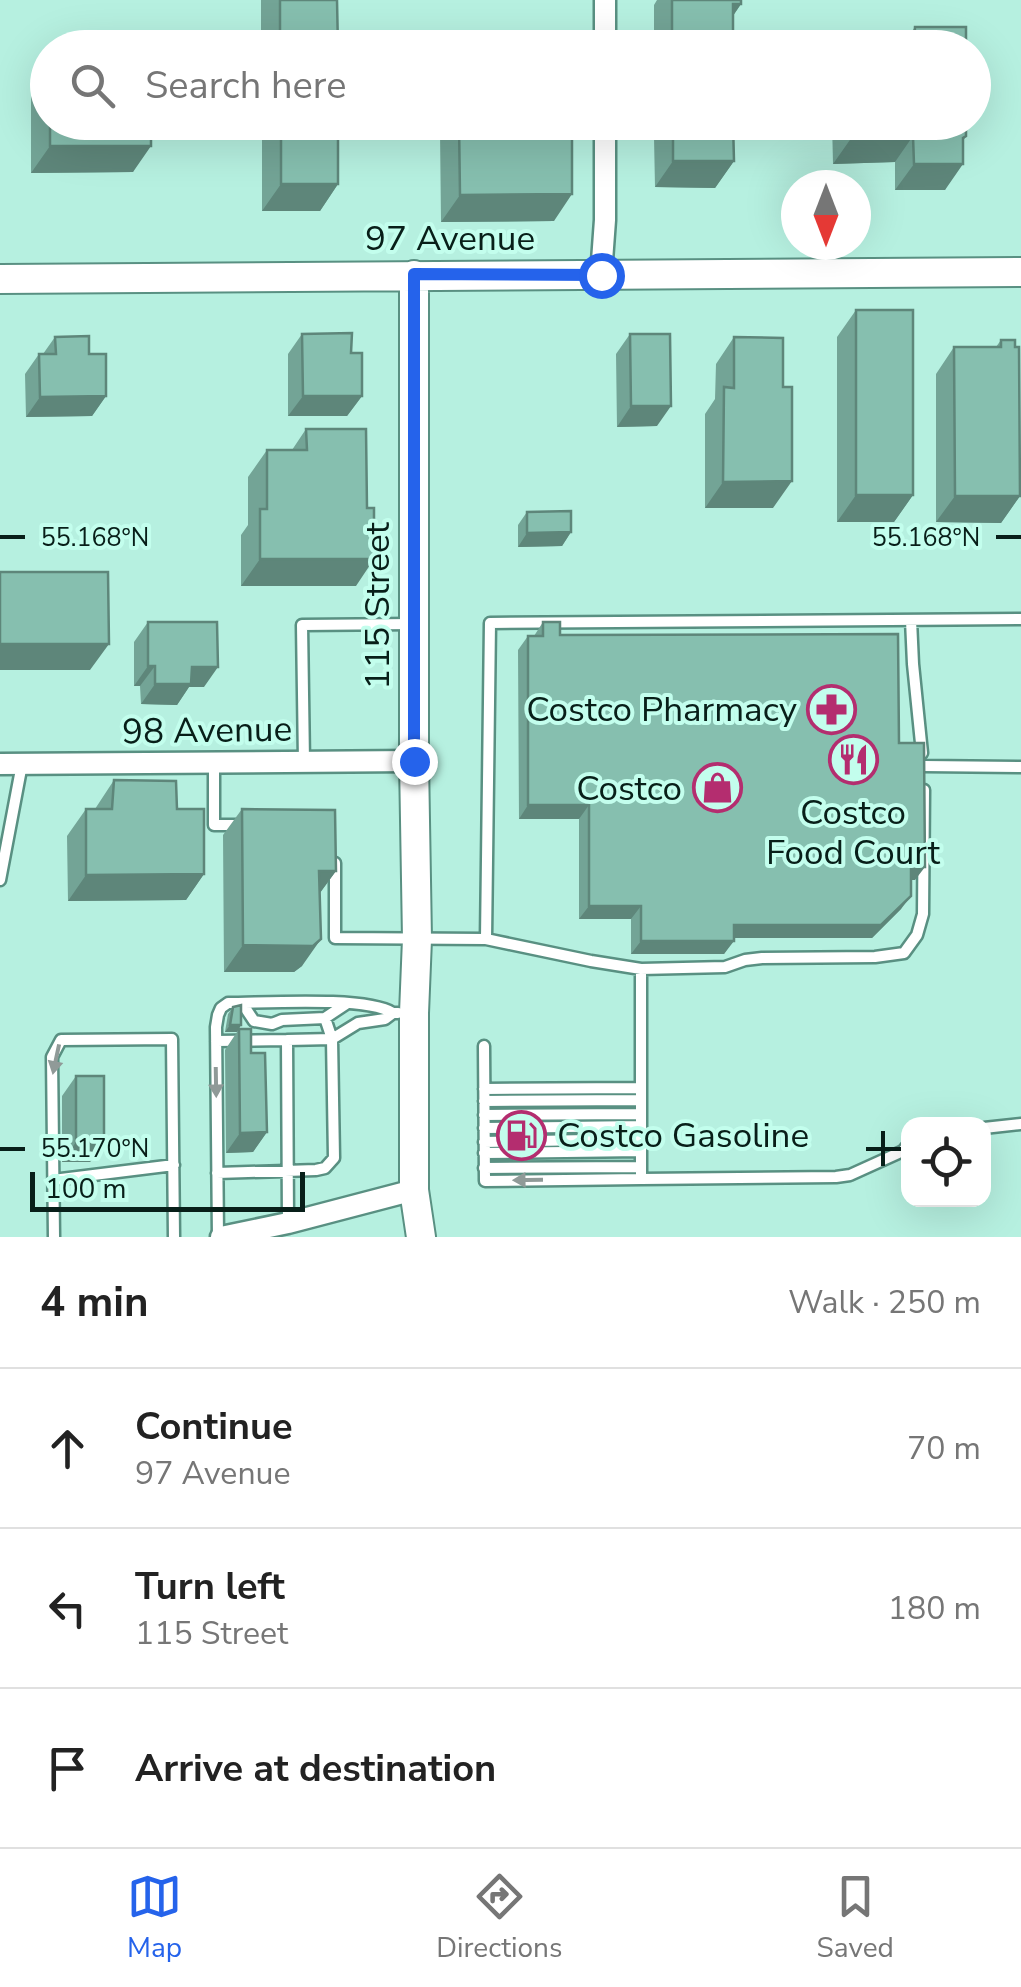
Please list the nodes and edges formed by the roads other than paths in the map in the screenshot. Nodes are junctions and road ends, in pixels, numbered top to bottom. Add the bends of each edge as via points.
1 (604, 0) edge
2 (605, 30) edge
3 (605, 140) edge
4 (1021, 272) edge
5 (414, 274) junction
6 (601, 275) junction
7 (0, 280) edge
8 (912, 620) junction
9 (1021, 620) edge
10 (414, 624) junction
11 (414, 761) junction
12 (304, 762) junction
13 (214, 763) junction
14 (11, 764) edge
15 (924, 766) junction
16 (1021, 768) edge
17 (248, 825) edge
18 (334, 845) edge
19 (0, 880) edge
20 (417, 940) junction
21 (486, 940) junction
22 (642, 969) junction
23 (246, 1003) junction
24 (347, 1003) junction
25 (404, 1013) junction
26 (325, 1018) junction
27 (332, 1039) junction
28 (216, 1040) junction
29 (287, 1040) junction
30 (484, 1046) dead end
31 (641, 1094) junction
32 (484, 1095) junction
33 (484, 1115) junction
34 (641, 1120) junction
35 (1016, 1124) edge
36 (991, 1127) edge
37 (484, 1128) junction
38 (642, 1145) junction
39 (484, 1147) junction
40 (901, 1152) edge
41 (174, 1165) junction
42 (287, 1171) junction
43 (217, 1173) junction
44 (641, 1173) junction
45 (53, 1180) junction
46 (414, 1190) junction
47 (288, 1223) junction
48 (54, 1237) edge
49 (174, 1237) edge
50 (219, 1237) edge
51 (421, 1237) edge

1 - 2 street
3 - 6 street
4 - 6 street, 97 Avenue
5 - 6 street, 97 Avenue
5 - 7 street, 97 Avenue
5 - 10 street, 115 Street
8 - 9 lane
8 - 15 lane
8 - 21 lane via 490,623
10 - 11 street, 115 Street
10 - 12 lane via 302,625
11 - 12 street, 98 Avenue
11 - 20 street, 115 Street
12 - 13 street, 98 Avenue
13 - 14 street, 98 Avenue
13 - 17 lane via 214,825
14 - 19 lane
15 - 16 lane
15 - 22 lane via 923,914 904,953
18 - 20 lane via 335,938
20 - 21 lane
20 - 25 street, 115 Street
21 - 22 lane
22 - 31 lane
23 - 24 lane
23 - 26 lane via 262,1024
23 - 28 lane via 221,1008
24 - 25 lane
24 - 26 lane
25 - 27 lane via 358,1022
25 - 46 street, 115 Street
26 - 27 lane
27 - 29 lane
27 - 42 lane via 334,1158 325,1168
28 - 29 lane
28 -> 43 lane
29 - 42 lane
30 - 32 lane
31 - 32 lane
31 - 34 lane
32 - 33 lane
33 - 34 lane
33 - 37 lane
34 - 37 lane
34 - 38 lane
35 - 36 lane
37 - 39 lane
38 - 39 lane
38 - 44 lane
44 -> 39 lane via 485,1181
40 - 44 lane via 850,1176
41 - 45 lane
41 -> 45 lane via 172,1039 61,1040 52,1056
41 - 49 lane
42 - 43 lane
42 - 47 lane
43 - 50 lane
45 - 48 lane
46 - 47 street
46 - 51 street, 115 Street
47 - 50 street

